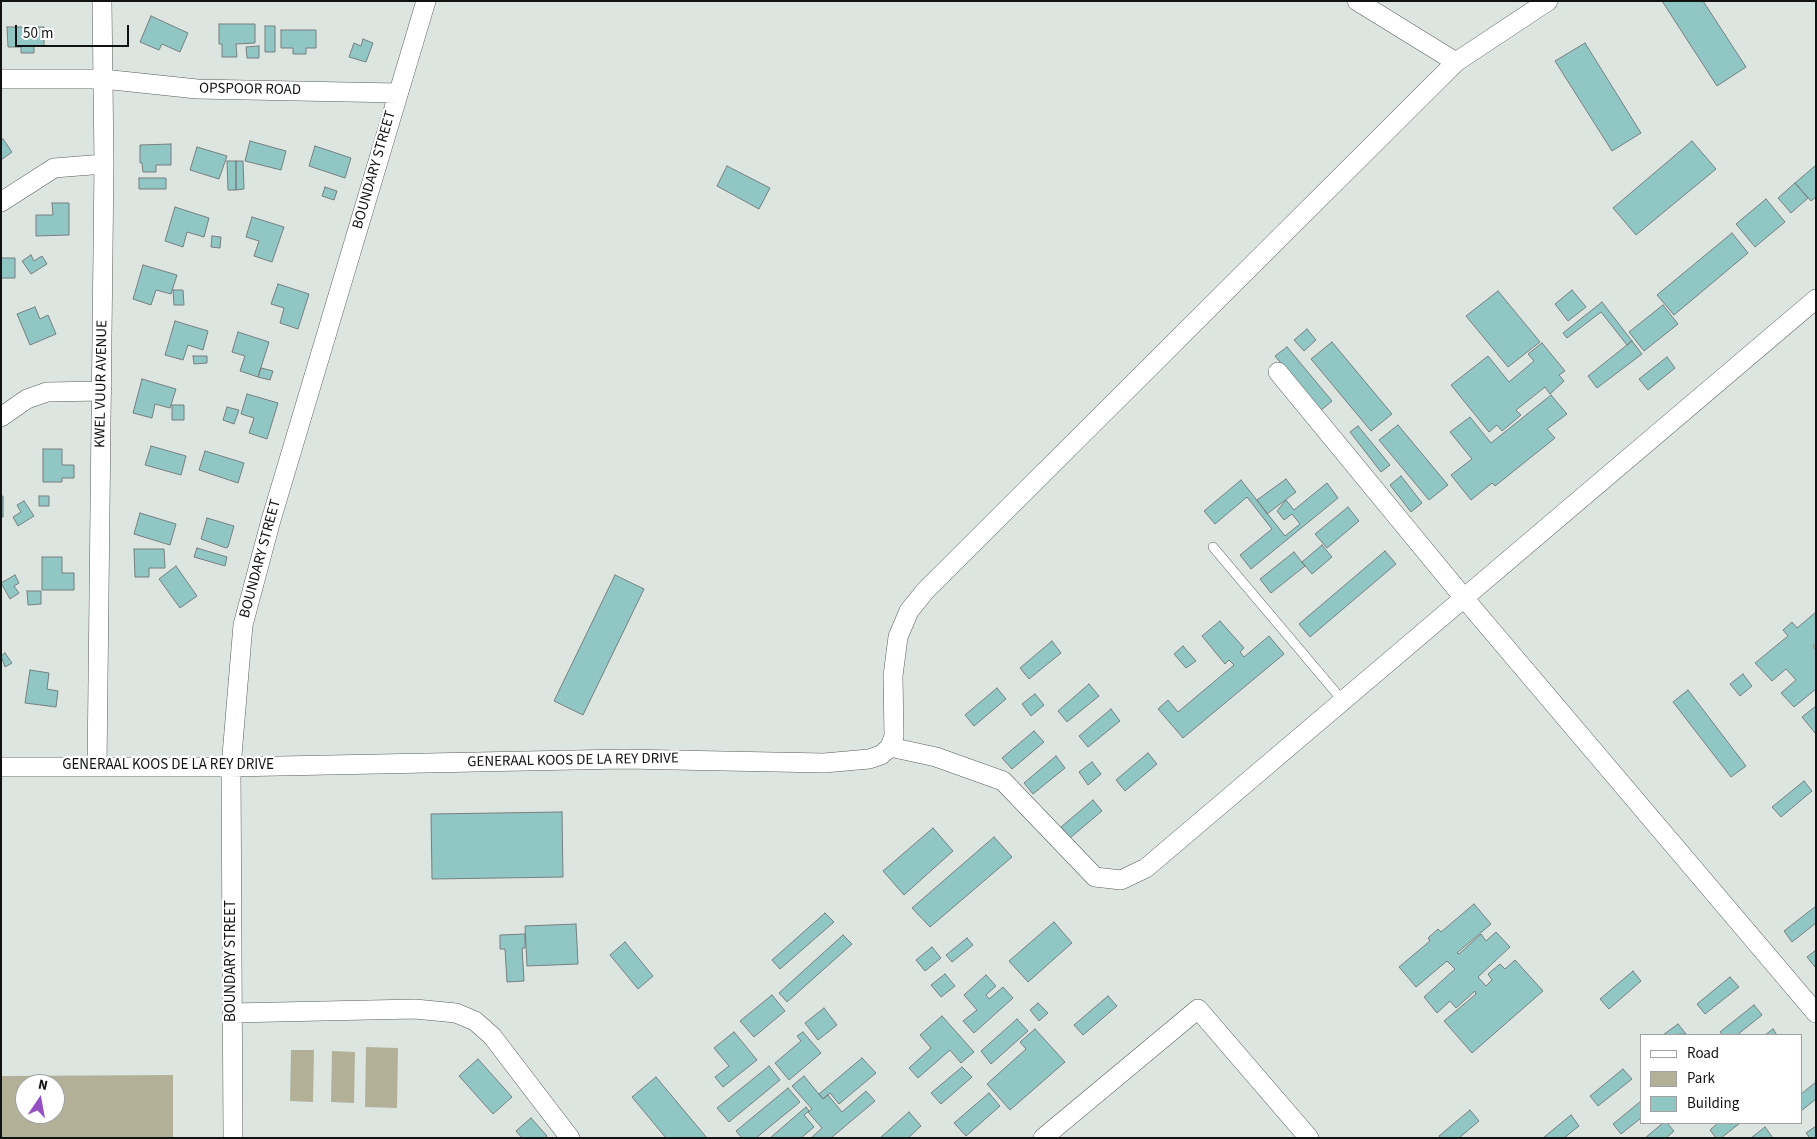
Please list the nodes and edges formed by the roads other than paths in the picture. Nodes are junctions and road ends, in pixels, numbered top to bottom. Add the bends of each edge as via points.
1 (102, 1) edge
2 (426, 1) edge
3 (1357, 1) edge
4 (1548, 1) edge
5 (1456, 62) junction
6 (1, 79) edge
7 (102, 79) junction
8 (398, 93) junction
9 (104, 164) junction
10 (1, 202) edge
11 (1816, 299) edge
12 (1278, 372) dead end
13 (102, 391) junction
14 (1, 418) edge
15 (1213, 547) dead end
16 (1464, 598) junction
17 (1343, 701) junction
18 (890, 747) junction
19 (1, 767) edge
20 (97, 767) junction
21 (231, 767) junction
22 (232, 1013) junction
23 (1816, 1013) edge
24 (233, 1138) edge
25 (570, 1138) edge
26 (1043, 1138) edge
27 (1309, 1138) edge

1 - 7 street, KWEL VUUR AVENUE
2 - 8 street, BOUNDARY STREET
3 - 5 street
4 - 5 street
5 - 18 street via 925,591 909,611 898,637 893,676 894,736
6 - 7 street, OPSPOOR ROAD
7 - 8 street, OPSPOOR ROAD via 197,89
7 - 9 street, KWEL VUUR AVENUE
8 - 21 street, BOUNDARY STREET via 243,625
9 - 10 street via 54,168
9 - 13 street, KWEL VUUR AVENUE
11 - 16 street
12 - 16 street
13 - 14 street via 47,392 27,399
13 - 20 street, KWEL VUUR AVENUE
15 - 17 lane
16 - 17 street
16 - 23 street
17 - 18 street via 1146,868 1121,880 1095,877 1003,781 936,758
18 - 21 street, GENERAAL KOOS DE LA REY DRIVE via 869,759 824,763 624,759
19 - 20 street, GENERAAL KOOS DE LA REY DRIVE
20 - 21 street, GENERAAL KOOS DE LA REY DRIVE
21 - 22 street, BOUNDARY STREET
22 - 24 street, BOUNDARY STREET
22 - 25 street via 415,1009 456,1013 475,1021 492,1036
26 - 27 street via 1198,1009

